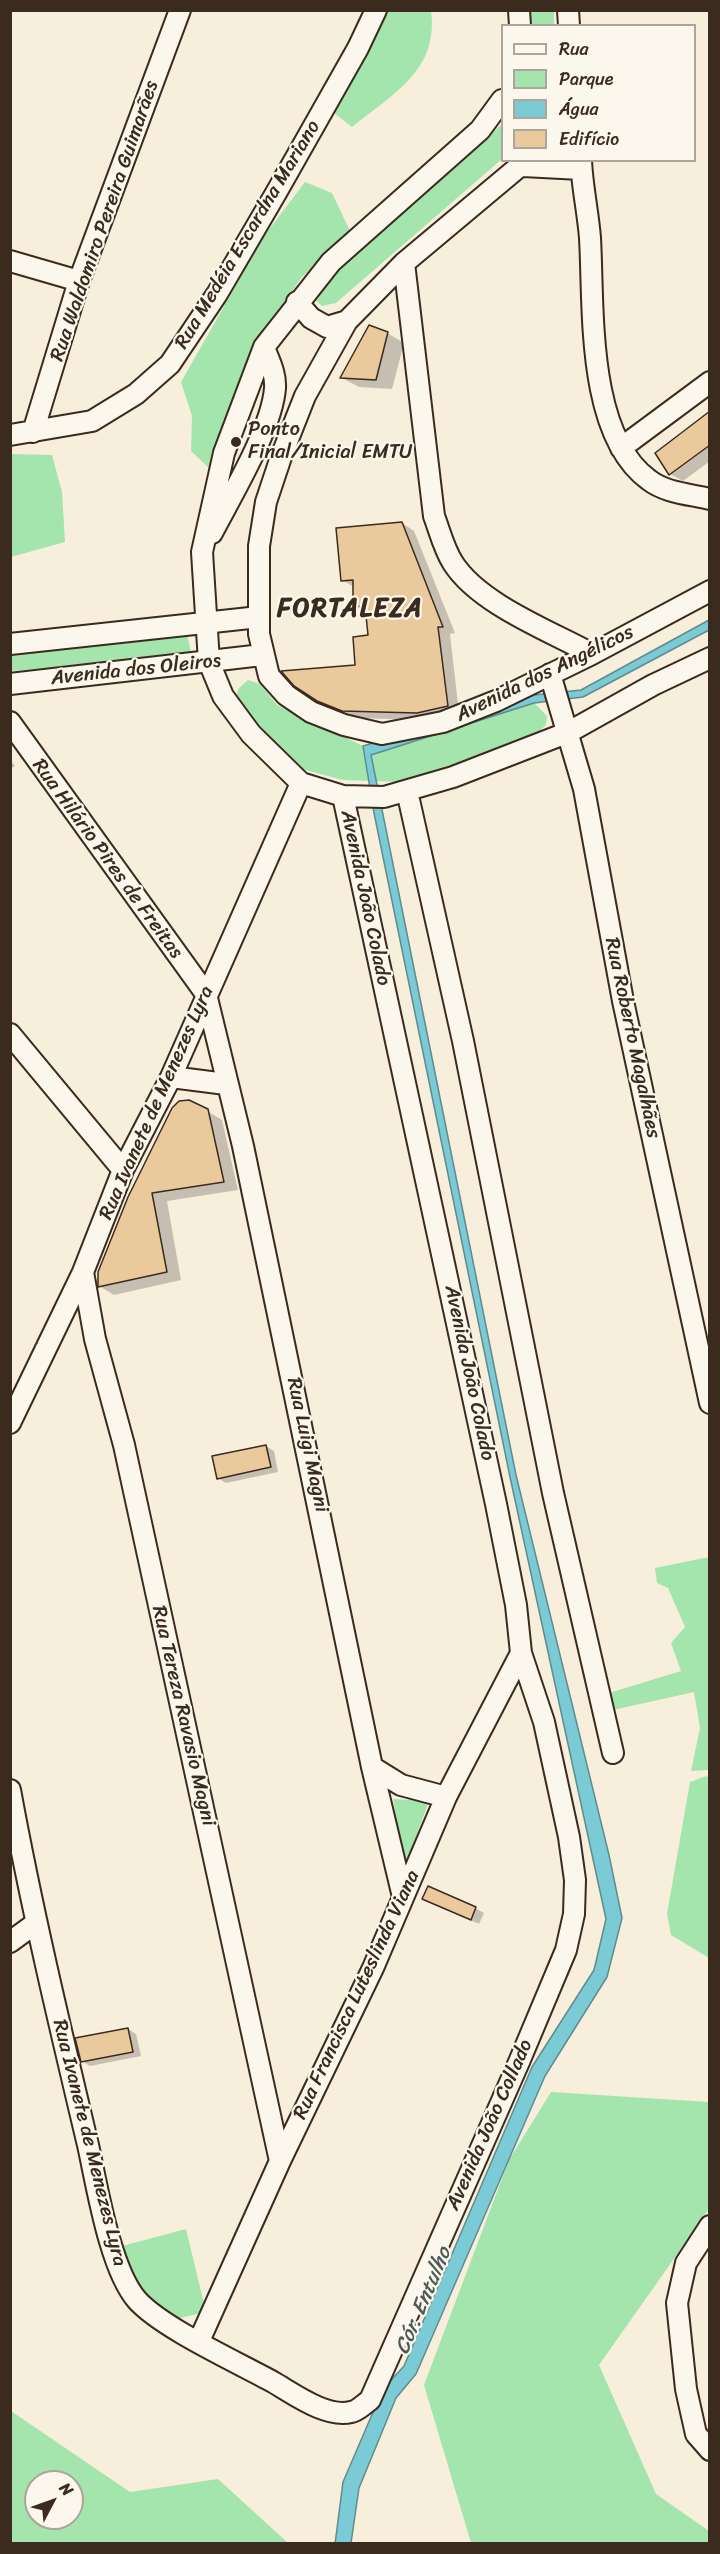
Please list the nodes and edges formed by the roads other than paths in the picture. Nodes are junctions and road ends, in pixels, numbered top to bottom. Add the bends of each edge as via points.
1 (180, 10) edge
2 (376, 10) edge
3 (501, 101) edge
4 (525, 163) edge
5 (581, 165) edge
6 (10, 261) edge
7 (404, 263) junction
8 (79, 281) junction
9 (297, 302) junction
10 (347, 321) junction
11 (264, 347) junction
12 (710, 382) edge
13 (33, 432) junction
14 (10, 435) edge
15 (621, 448) junction
16 (710, 499) edge
17 (202, 552) junction
18 (710, 591) edge
19 (260, 617) junction
20 (205, 624) junction
21 (10, 644) edge
22 (592, 654) junction
23 (262, 655) junction
24 (710, 658) edge
25 (209, 662) junction
26 (550, 674) junction
27 (10, 684) edge
28 (10, 722) edge
29 (569, 732) junction
30 (301, 783) junction
31 (407, 791) junction
32 (343, 796) junction
33 (206, 994) junction
34 (10, 1034) edge
35 (171, 1077) junction
36 (226, 1084) junction
37 (123, 1170) junction
38 (82, 1272) junction
39 (710, 1403) edge
40 (10, 1423) edge
41 (521, 1653) junction
42 (613, 1754) dead end
43 (372, 1767) junction
44 (10, 1790) edge
45 (446, 1797) junction
46 (15, 1837) edge
47 (403, 1897) junction
48 (36, 1923) junction
49 (10, 1942) edge
50 (566, 1950) joint
51 (280, 2161) junction
52 (710, 2226) edge
53 (199, 2341) junction
54 (370, 2400) joint
55 (710, 2450) edge

1 - 8 street, Rua Waldomiro Pereira Guimarães
2 - 13 street, Rua Medéia Escardna Mariano via 271,203 170,364 136,394 92,421
3 - 9 street via 480,130 369,226
4 - 5 street
4 - 7 street, Avenida dos Angélicos
5 - 15 street via 588,210 599,382 606,415
6 - 8 street
7 - 10 street, Avenida dos Angélicos
7 - 22 street via 434,516 444,544 465,579 490,598
8 - 13 street, Rua Waldomiro Pereira Guimarães
9 - 10 street via 311,318 327,327
9 - 11 street
10 - 19 street, Avenida dos Angélicos via 305,396 266,502 259,546
11 - 17 street via 224,453
11 - 17 street via 274,372 271,407 250,461
12 - 15 street
13 - 14 street, Rua Medéia Escardna Mariano
15 - 16 street via 648,479 664,489
17 - 20 street
18 - 22 street, Avenida dos Angélicos
19 - 20 street, Avenida dos Oleiros
19 - 23 street, Avenida dos Angélicos
20 - 21 street, Avenida dos Oleiros
20 - 25 street
22 - 26 street, Avenida dos Angélicos
23 - 25 street, Avenida dos Oleiros
23 - 26 street, Avenida dos Angélicos via 269,676 286,695 344,725 382,734 443,722
24 - 29 street
25 - 27 street, Avenida dos Oleiros
25 - 30 street via 223,696 251,734
26 - 29 street, Rua Roberto Magalhães
28 - 33 street, Rua Hilário Pires de Freitas
29 - 31 street
29 - 39 street, Rua Roberto Magalhães
30 - 32 street
30 - 33 street, Rua Ivanete de Menezes Lyra
31 - 32 street via 384,796
31 - 42 street via 463,1041 553,1493
32 - 41 street, Avenida João Colado via 496,1504 516,1605
33 - 35 street, Rua Ivanete de Menezes Lyra
33 - 36 street, Rua Luigi Magni
34 - 37 street
35 - 36 street
35 - 37 street, Rua Ivanete de Menezes Lyra
36 - 43 street, Rua Luigi Magni via 286,1346
37 - 38 street, Rua Ivanete de Menezes Lyra
38 - 40 street, Rua Ivanete de Menezes Lyra
38 - 51 street, Rua Tereza Ravasio Magni via 95,1340 124,1445
41 - 45 street, Rua Francisca Luteslinda Viana
41 - 50 street, Avenida João Colado via 544,1722 569,1837 575,1892
43 - 45 street via 401,1785
43 - 47 street, Rua Luigi Magni
44 - 46 street, Rua Ivanete de Menezes Lyra
45 - 47 street, Rua Francisca Luteslinda Viana
46 - 48 street, Rua Ivanete de Menezes Lyra
47 - 51 street, Rua Francisca Luteslinda Viana
48 - 49 street
48 - 53 street, Rua Ivanete de Menezes Lyra via 106,2222 126,2285 137,2301 159,2319
50 - 54 street, Avenida João Collado
51 - 53 street, Rua Francisca Luteslinda Viana
52 - 55 street via 686,2263 677,2303 696,2434
53 - 54 street, Rua Ivanete de Menezes Lyra via 336,2414 354,2412

